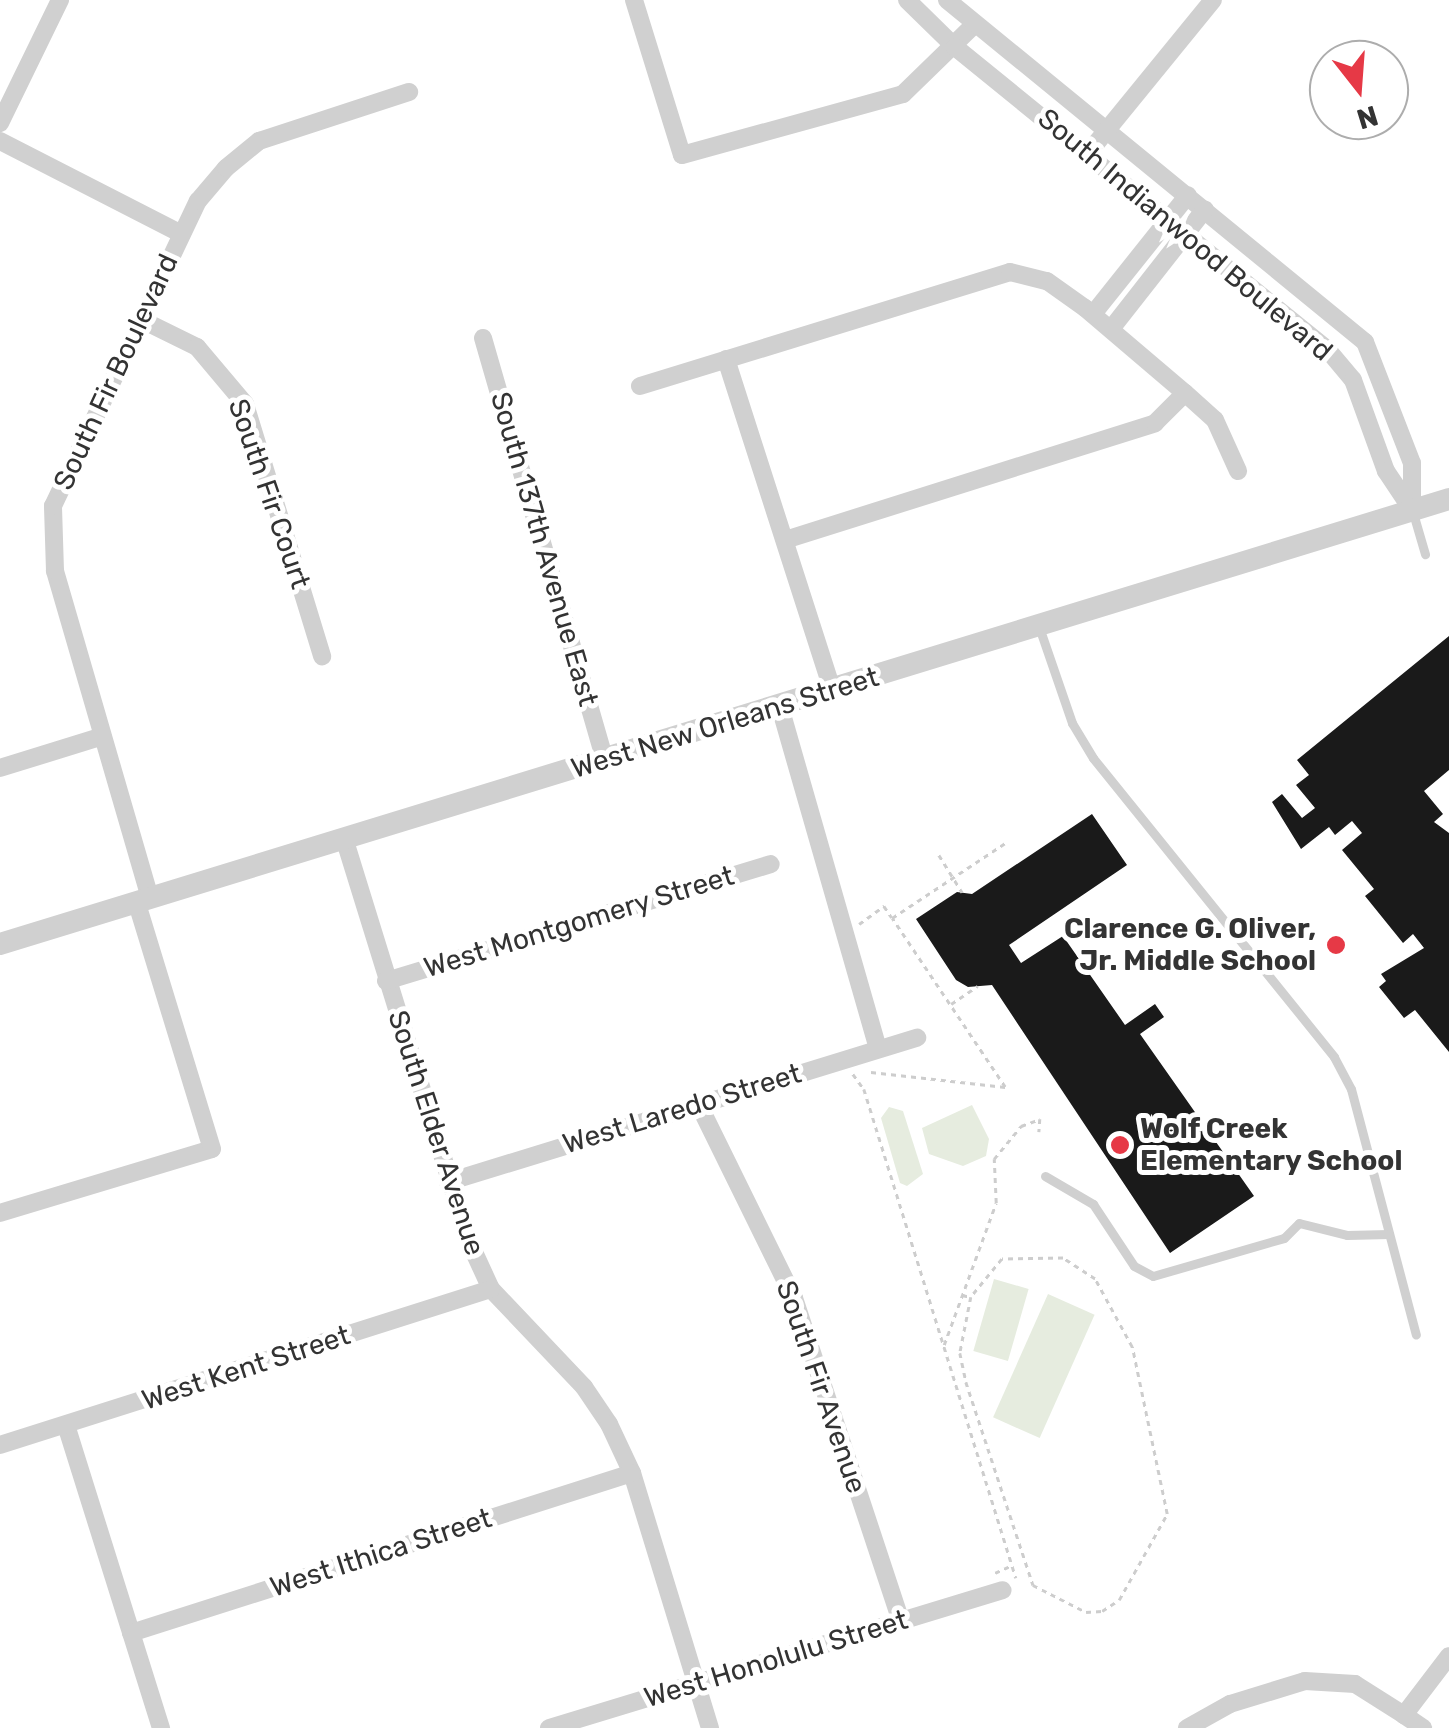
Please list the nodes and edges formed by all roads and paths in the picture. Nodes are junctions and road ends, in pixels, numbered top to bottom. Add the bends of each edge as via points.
1 (60, 0) edge
2 (634, 0) edge
3 (907, 0) edge
4 (948, 0) edge
5 (1213, 0) edge
6 (975, 24) junction
7 (955, 47) junction
8 (409, 92) dead end
9 (0, 123) edge
10 (1106, 126) junction
11 (0, 142) edge
12 (1088, 152) junction
13 (1188, 194) junction
14 (1205, 209) junction
15 (1169, 218) junction
16 (1186, 233) junction
17 (182, 234) junction
18 (1129, 268) junction
19 (1147, 283) junction
20 (1093, 314) junction
21 (140, 319) junction
22 (1111, 329) junction
23 (483, 338) dead end
24 (726, 359) junction
25 (1380, 370) junction
26 (1353, 380) junction
27 (640, 386) dead end
28 (1185, 393) junction
29 (1238, 471) dead end
30 (1449, 499) edge
31 (1412, 510) junction
32 (785, 540) junction
33 (1425, 554) dead end
34 (1038, 624) junction
35 (322, 656) dead end
36 (832, 690) junction
37 (780, 707) junction
38 (100, 737) junction
39 (604, 760) junction
40 (0, 768) edge
41 (346, 841) junction
42 (1007, 842) dead end
43 (938, 855) dead end
44 (771, 864) dead end
45 (953, 878) junction
46 (962, 892) dead end
47 (144, 901) junction
48 (892, 918) junction
49 (856, 933) dead end
50 (0, 944) edge
51 (386, 981) junction
52 (978, 986) dead end
53 (950, 1004) junction
54 (917, 1038) dead end
55 (878, 1049) junction
56 (862, 1071) dead end
57 (852, 1074) dead end
58 (699, 1104) junction
59 (1039, 1132) dead end
60 (1044, 1176) dead end
61 (448, 1182) junction
62 (0, 1212) edge
63 (1389, 1234) junction
64 (490, 1288) junction
65 (962, 1295) junction
66 (971, 1298) junction
67 (1416, 1335) dead end
68 (943, 1346) junction
69 (66, 1425) junction
70 (0, 1445) edge
71 (632, 1473) junction
72 (1012, 1565) junction
73 (1004, 1584) junction
74 (901, 1622) junction
75 (131, 1633) junction
76 (1449, 1656) edge
77 (696, 1682) junction
78 (1404, 1715) junction
79 (161, 1728) edge
80 (549, 1728) edge
81 (710, 1728) edge
82 (1187, 1728) edge
83 (1423, 1728) edge

1 - 9 street
2 - 7 street via 682,155 903,94
3 - 7 street, South Indianwood Boulevard
4 - 6 street, South Indianwood Boulevard
5 - 10 street
6 - 7 street
6 - 10 street, South Indianwood Boulevard
7 - 12 street, South Indianwood Boulevard
8 - 17 street, South Fir Boulevard via 259,141 216,179
10 - 12 street
10 - 13 street, South Indianwood Boulevard
11 - 17 street
12 - 15 street, South Indianwood Boulevard
13 - 14 street, South Indianwood Boulevard
13 - 15 street
14 - 16 street
14 - 25 street, South Indianwood Boulevard via 1354,332
15 - 16 street, South Indianwood Boulevard
15 - 18 street
16 - 19 street
16 - 26 street, South Indianwood Boulevard via 1298,322
17 - 21 street, South Fir Boulevard
18 - 19 street
18 - 20 street
19 - 22 street
20 - 22 street
20 - 24 street via 1047,281 1010,272
21 - 35 street, South Fir Court via 197,346 245,404
21 - 38 street, South Fir Boulevard via 53,506 55,571
22 - 28 street
23 - 39 street, South 137th Avenue East
24 - 27 street
24 - 32 street
25 - 26 street
25 - 31 street, South Indianwood Boulevard via 1412,463
26 - 31 street, South Indianwood Boulevard via 1386,471
28 - 29 street via 1215,420
28 - 32 street via 1155,422 1090,446
30 - 31 street, West New Orleans Street
31 - 33 lane
31 - 34 street, West New Orleans Street
32 - 36 street
34 - 36 street, West New Orleans Street
34 - 63 lane via 1072,723 1093,758 1334,1057 1351,1089
36 - 37 street, West New Orleans Street
37 - 39 street, West New Orleans Street
37 - 55 street
38 - 40 street
38 - 47 street, South Fir Boulevard
39 - 41 street, West New Orleans Street
41 - 47 street, West New Orleans Street
41 - 51 street, South Elder Avenue
42 - 45 path
43 - 45 path
44 - 51 street, West Montgomery Street
45 - 46 path
45 - 48 path
47 - 50 street, West New Orleans Street
47 - 62 street, South Fir Boulevard via 212,1149
48 - 49 path via 884,906
48 - 53 path
51 - 61 street, South Elder Avenue
52 - 53 path
53 - 56 path via 1006,1087
54 - 55 street, West Laredo Street
55 - 58 street, West Laredo Street
57 - 68 path via 864,1089
58 - 61 street, West Laredo Street
58 - 74 street, South Fir Avenue via 794,1298
59 - 65 path via 1040,1119 1021,1126 998,1152 991,1174 996,1204
60 - 63 lane via 1092,1204 1134,1266 1154,1276 1284,1238 1299,1223 1347,1235
61 - 64 street, South Elder Avenue
63 - 67 lane
64 - 69 street, West Kent Street
64 - 71 street, South Elder Avenue via 584,1387
65 - 66 path
65 - 68 path
66 - 66 path via 960,1354 1025,1568 1033,1586 1056,1600 1102,1611 1119,1600 1168,1514 1147,1392 1120,1317 1095,1279 1063,1258 1002,1259
68 - 72 path
69 - 70 street, West Kent Street
69 - 75 street
71 - 75 street, West Ithica Street
71 - 77 street, South Elder Avenue
72 - 73 path
72 - 73 path
73 - 74 street, West Honolulu Street
74 - 77 street, West Honolulu Street
75 - 79 street
76 - 78 street
77 - 80 street, West Honolulu Street
77 - 81 street, South Elder Avenue
78 - 82 street via 1355,1684 1305,1681 1230,1704
78 - 83 street

